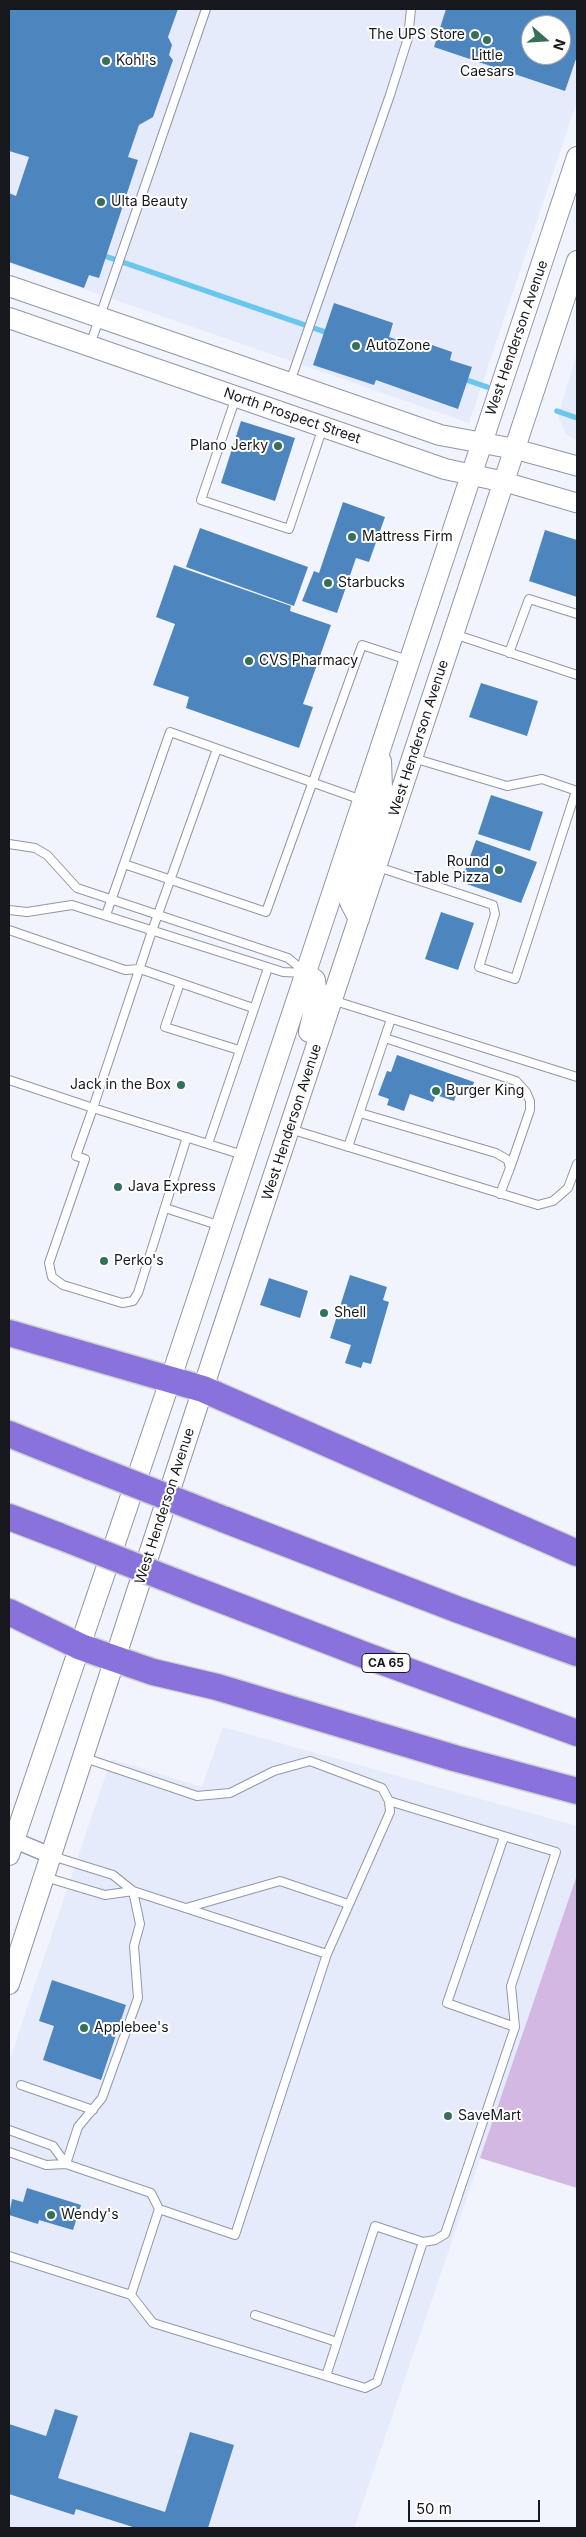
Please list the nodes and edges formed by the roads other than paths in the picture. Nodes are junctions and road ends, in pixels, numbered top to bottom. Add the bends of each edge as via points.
1 (206, 9) edge
2 (411, 9) edge
3 (577, 157) edge
4 (577, 261) edge
5 (9, 286) edge
6 (9, 318) edge
7 (99, 318) junction
8 (89, 347) junction
9 (290, 384) junction
10 (236, 397) junction
11 (323, 427) junction
12 (481, 445) junction
13 (515, 449) junction
14 (577, 466) edge
15 (471, 476) junction
16 (504, 482) junction
17 (577, 503) edge
18 (577, 614) edge
19 (454, 634) junction
20 (509, 653) junction
21 (410, 661) junction
22 (577, 675) edge
23 (217, 749) junction
24 (381, 749) junction
25 (413, 758) junction
26 (311, 782) junction
27 (576, 791) edge
28 (363, 801) junction
29 (9, 844) edge
30 (124, 864) junction
31 (376, 866) junction
32 (170, 880) junction
33 (111, 899) junction
34 (9, 910) edge
35 (158, 914) junction
36 (106, 915) junction
37 (359, 919) junction
38 (9, 930) edge
39 (152, 931) junction
40 (268, 968) junction
41 (140, 969) junction
42 (306, 973) junction
43 (180, 983) junction
44 (332, 1000) junction
45 (253, 1008) junction
46 (391, 1019) junction
47 (385, 1038) junction
48 (239, 1050) junction
49 (577, 1077) edge
50 (9, 1080) edge
51 (93, 1108) junction
52 (360, 1113) junction
53 (289, 1129) junction
54 (187, 1137) junction
55 (208, 1144) junction
56 (348, 1147) junction
57 (245, 1156) junction
58 (577, 1164) edge
59 (510, 1168) junction
60 (500, 1194) junction
61 (165, 1208) junction
62 (221, 1226) junction
63 (9, 1333) edge
64 (171, 1378) junction
65 (203, 1389) junction
66 (9, 1434) edge
67 (9, 1517) edge
68 (577, 1553) edge
69 (9, 1612) edge
70 (81, 1647) junction
71 (577, 1653) edge
72 (114, 1658) junction
73 (577, 1733) edge
74 (83, 1758) junction
75 (577, 1791) edge
76 (389, 1801) junction
77 (504, 1836) junction
78 (10, 1845) edge
79 (52, 1856) junction
80 (45, 1878) junction
81 (133, 1891) junction
82 (348, 1904) junction
83 (186, 1908) junction
84 (327, 1954) junction
85 (9, 1984) edge
86 (515, 2027) junction
87 (21, 2085) dead end
88 (93, 2110) junction
89 (9, 2130) edge
90 (9, 2152) edge
91 (66, 2164) junction
92 (160, 2209) junction
93 (424, 2242) junction
94 (9, 2256) edge
95 (131, 2295) junction
96 (255, 2315) dead end
97 (337, 2342) junction
98 (326, 2376) junction

1 - 7 lane
2 - 9 lane via 408,38 390,95
3 - 12 main road, West Henderson Avenue
4 - 13 main road, West Henderson Avenue
5 - 7 main road
6 - 8 main road, North Prospect Street
7 - 8 lane
7 - 9 main road
8 - 10 main road, North Prospect Street
9 - 12 main road via 440,436
10 - 11 main road, North Prospect Street
10 - 11 lane via 201,500 288,529
11 - 15 main road, North Prospect Street
12 - 13 main road
12 - 15 main road, West Henderson Avenue
13 - 14 street
13 - 16 main road, West Henderson Avenue
15 - 16 main road, North Prospect Street
15 - 21 main road, West Henderson Avenue
16 - 17 street, North Prospect Street
16 - 19 main road, West Henderson Avenue
18 - 20 lane via 529,599
19 - 20 lane
19 - 25 main road, West Henderson Avenue
20 - 22 lane
21 - 24 main road, West Henderson Avenue
21 - 26 lane via 362,645
23 - 26 lane
23 - 30 lane via 170,732
23 - 32 lane
24 - 28 main road, West Henderson Avenue
24 - 37 main road via 382,790 350,902
25 - 27 lane via 507,786 542,779
25 - 31 main road, West Henderson Avenue
26 - 28 lane
26 - 32 lane via 266,912
27 - 31 lane via 514,979 479,967 495,914 493,905
28 - 42 main road, West Henderson Avenue
29 - 33 lane via 35,848 47,855 77,888
30 - 32 lane
30 - 33 lane
31 - 37 main road, West Henderson Avenue
32 - 35 lane
33 - 35 lane
33 - 36 lane
34 - 36 lane via 27,912 72,905
35 - 39 lane
35 - 42 lane via 288,958
36 - 39 lane
37 - 44 main road, West Henderson Avenue
38 - 41 lane via 125,970
39 - 40 lane
39 - 41 lane
40 - 42 lane
40 - 45 lane
41 - 43 lane
41 - 51 lane
42 - 53 main road via 315,980 317,997 312,1022 280,1110
42 - 57 main road, West Henderson Avenue
43 - 45 lane
43 - 48 lane via 165,1027
44 - 46 lane
44 - 53 main road, West Henderson Avenue
45 - 48 lane
46 - 47 lane
46 - 49 lane
47 - 52 lane
47 - 59 lane via 516,1081 521,1086 530,1101 530,1110
48 - 55 lane
50 - 51 lane
51 - 54 lane
51 - 61 lane via 76,1156 85,1159 50,1263 52,1277 63,1285 122,1303 133,1301
52 - 56 lane
52 - 59 lane via 496,1153 508,1160
53 - 56 lane
53 - 65 main road, West Henderson Avenue
54 - 55 lane
54 - 61 lane
55 - 57 lane
56 - 60 lane
57 - 62 main road, West Henderson Avenue
58 - 60 lane via 568,1188 553,1201 538,1205
59 - 60 lane
61 - 62 lane
62 - 64 main road, West Henderson Avenue
63 - 64 highway
64 - 65 highway
64 - 70 main road, West Henderson Avenue
65 - 68 highway
65 - 72 main road, West Henderson Avenue
66 - 71 highway, bridge
67 - 73 highway, CA 65, bridge via 367,1656
69 - 70 highway
70 - 72 highway
70 - 78 main road, West Henderson Avenue
72 - 74 main road, West Henderson Avenue
72 - 75 highway via 153,1672
74 - 76 lane via 197,1796 230,1793 274,1771 310,1761 382,1788
74 - 79 main road, West Henderson Avenue
76 - 77 lane
76 - 82 lane via 390,1812
77 - 86 lane via 556,1852 511,1986
77 - 86 lane via 446,2003
78 - 79 street
79 - 80 main road, West Henderson Avenue
79 - 81 lane via 113,1875
80 - 81 lane via 105,1895
80 - 85 main road, West Henderson Avenue
81 - 83 lane
81 - 88 lane via 140,1924 134,1946 138,1998 102,2098
82 - 83 lane via 280,1881
82 - 84 lane
83 - 84 lane
84 - 92 lane via 235,2235
86 - 93 lane via 445,2234
87 - 88 lane
88 - 91 lane via 78,2127
89 - 91 lane via 53,2146
90 - 91 lane via 46,2165
91 - 92 lane via 151,2194
92 - 95 lane
93 - 97 lane via 375,2226
93 - 98 lane via 377,2382 365,2388
94 - 95 lane
95 - 98 lane via 153,2323
96 - 97 lane
97 - 98 lane

